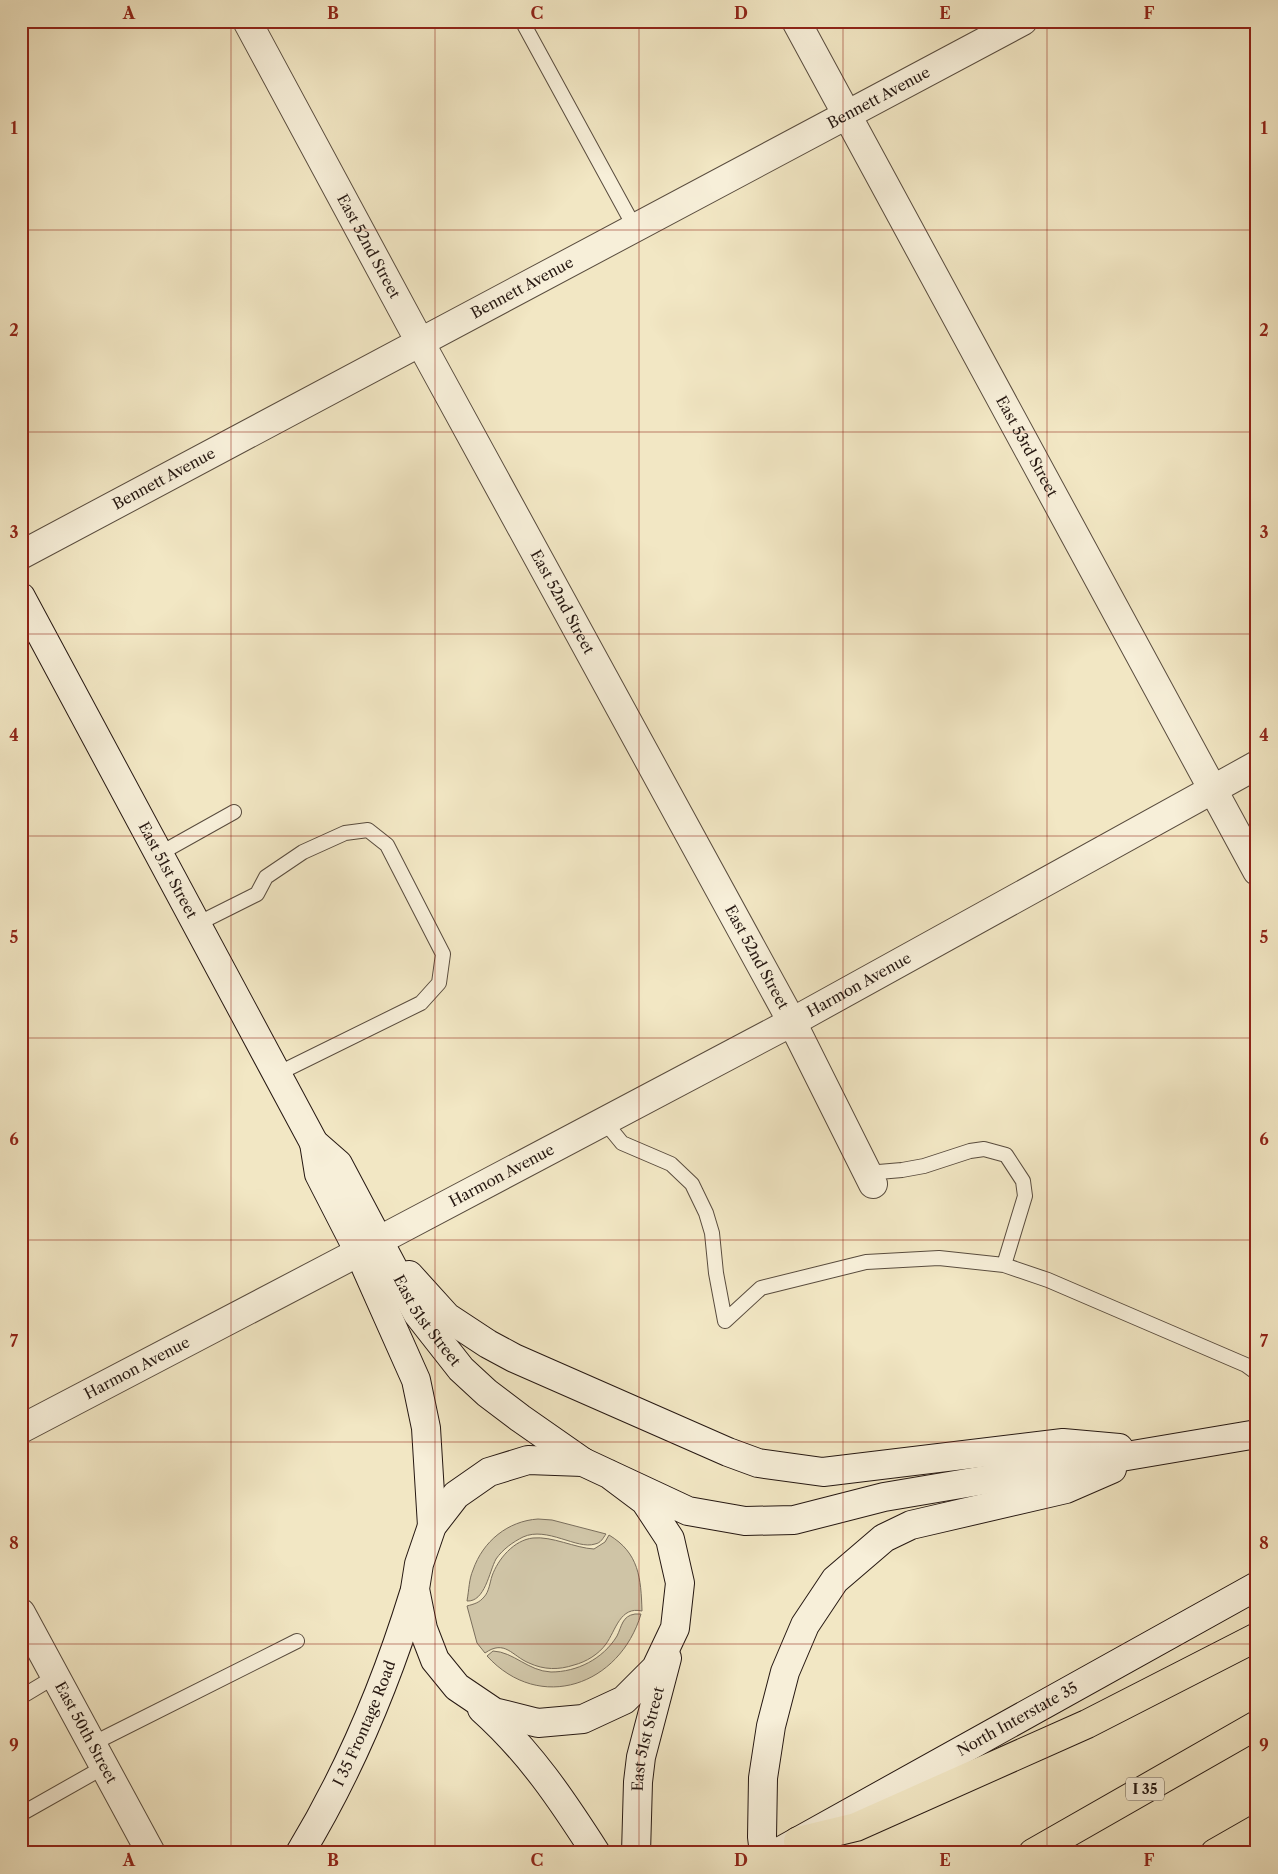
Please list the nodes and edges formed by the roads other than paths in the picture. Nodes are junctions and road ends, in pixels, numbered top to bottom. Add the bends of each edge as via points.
1 (247, 21) edge
2 (522, 21) edge
3 (796, 21) edge
4 (1023, 21) edge
5 (847, 115) junction
6 (635, 228) junction
7 (420, 342) junction
8 (21, 555) edge
9 (21, 597) edge
10 (1257, 765) edge
11 (1212, 789) junction
12 (234, 812) dead end
13 (159, 854) junction
14 (1257, 871) edge
15 (197, 924) junction
16 (792, 1022) junction
17 (278, 1074) junction
18 (604, 1122) junction
19 (870, 1178) joint
20 (368, 1247) junction
21 (1004, 1266) junction
22 (1257, 1373) edge
23 (21, 1428) edge
24 (1257, 1434) edge
25 (1152, 1452) junction
26 (583, 1462) junction
27 (609, 1474) junction
28 (432, 1526) junction
29 (1257, 1586) edge
30 (415, 1589) junction
31 (21, 1613) edge
32 (675, 1628) junction
33 (1257, 1637) edge
34 (297, 1640) dead end
35 (56, 1676) junction
36 (457, 1687) junction
37 (21, 1697) edge
38 (1257, 1725) edge
39 (98, 1755) junction
40 (21, 1814) edge
41 (1257, 1829) edge
42 (636, 1844) edge
43 (788, 1847) edge
44 (150, 1852) edge
45 (300, 1853) edge
46 (596, 1853) edge
47 (764, 1853) edge
48 (1033, 1853) edge
49 (1215, 1853) edge

1 - 7 main road, East 52nd Street
2 - 6 lane
3 - 5 main road, East 53rd Street
4 - 5 main road, Bennett Avenue
5 - 6 main road, Bennett Avenue
5 - 11 main road, East 53rd Street
6 - 7 main road, Bennett Avenue
7 - 8 main road, Bennett Avenue
7 - 16 main road, East 52nd Street
9 - 13 main road, East 51st Street
10 - 11 main road, Harmon Avenue
11 - 14 main road, East 53rd Street
11 - 16 main road, Harmon Avenue
12 - 13 lane
13 - 15 main road, East 51st Street
15 - 17 main road, East 51st Street
15 - 17 lane via 257,894 266,877 303,852 344,833 368,830 388,845 443,954 439,983 421,1003
16 - 18 main road, Harmon Avenue
16 - 19 main road, East 52nd Street
17 - 20 main road, East 51st Street via 314,1142 319,1174
18 - 20 main road, Harmon Avenue
18 - 21 lane via 622,1143 670,1164 692,1184 712,1233 725,1320 761,1288 866,1262 938,1258
19 - 21 lane via 970,1151 984,1149 1006,1155 1023,1181 1025,1196
20 - 23 main road, Harmon Avenue
20 - 25 main road via 447,1317 488,1344 758,1463 823,1472 1063,1443
20 - 26 main road, East 51st Street via 461,1369 487,1393
20 - 28 main road, East 51st Street via 416,1380 426,1428
21 - 22 lane via 1048,1280
24 - 25 main road
25 - 27 main road via 884,1497 794,1520 758,1522 688,1511
25 - 47 main road via 1066,1489 911,1525 884,1538 835,1580 805,1625 784,1672 762,1778
26 - 27 main road
26 - 28 main road via 528,1460 489,1472 456,1495
27 - 32 main road via 645,1501 670,1539 680,1583
28 - 30 main road via 419,1564
29 - 43 main road, North Interstate 35
30 - 36 main road via 424,1629 436,1660
30 - 45 main road, I 35 Frontage Road via 377,1702 321,1818
31 - 35 main road, East 50th Street
32 - 36 main road via 656,1668 624,1700 583,1719 538,1723 494,1712
32 - 42 main road, East 51st Street via 641,1757
33 - 43 highway via 1087,1724 856,1827
34 - 39 lane
35 - 37 lane
35 - 39 main road, East 50th Street
36 - 46 main road via 502,1727 542,1772
38 - 48 highway, I 35
39 - 40 lane
39 - 44 main road, East 50th Street
41 - 49 highway

